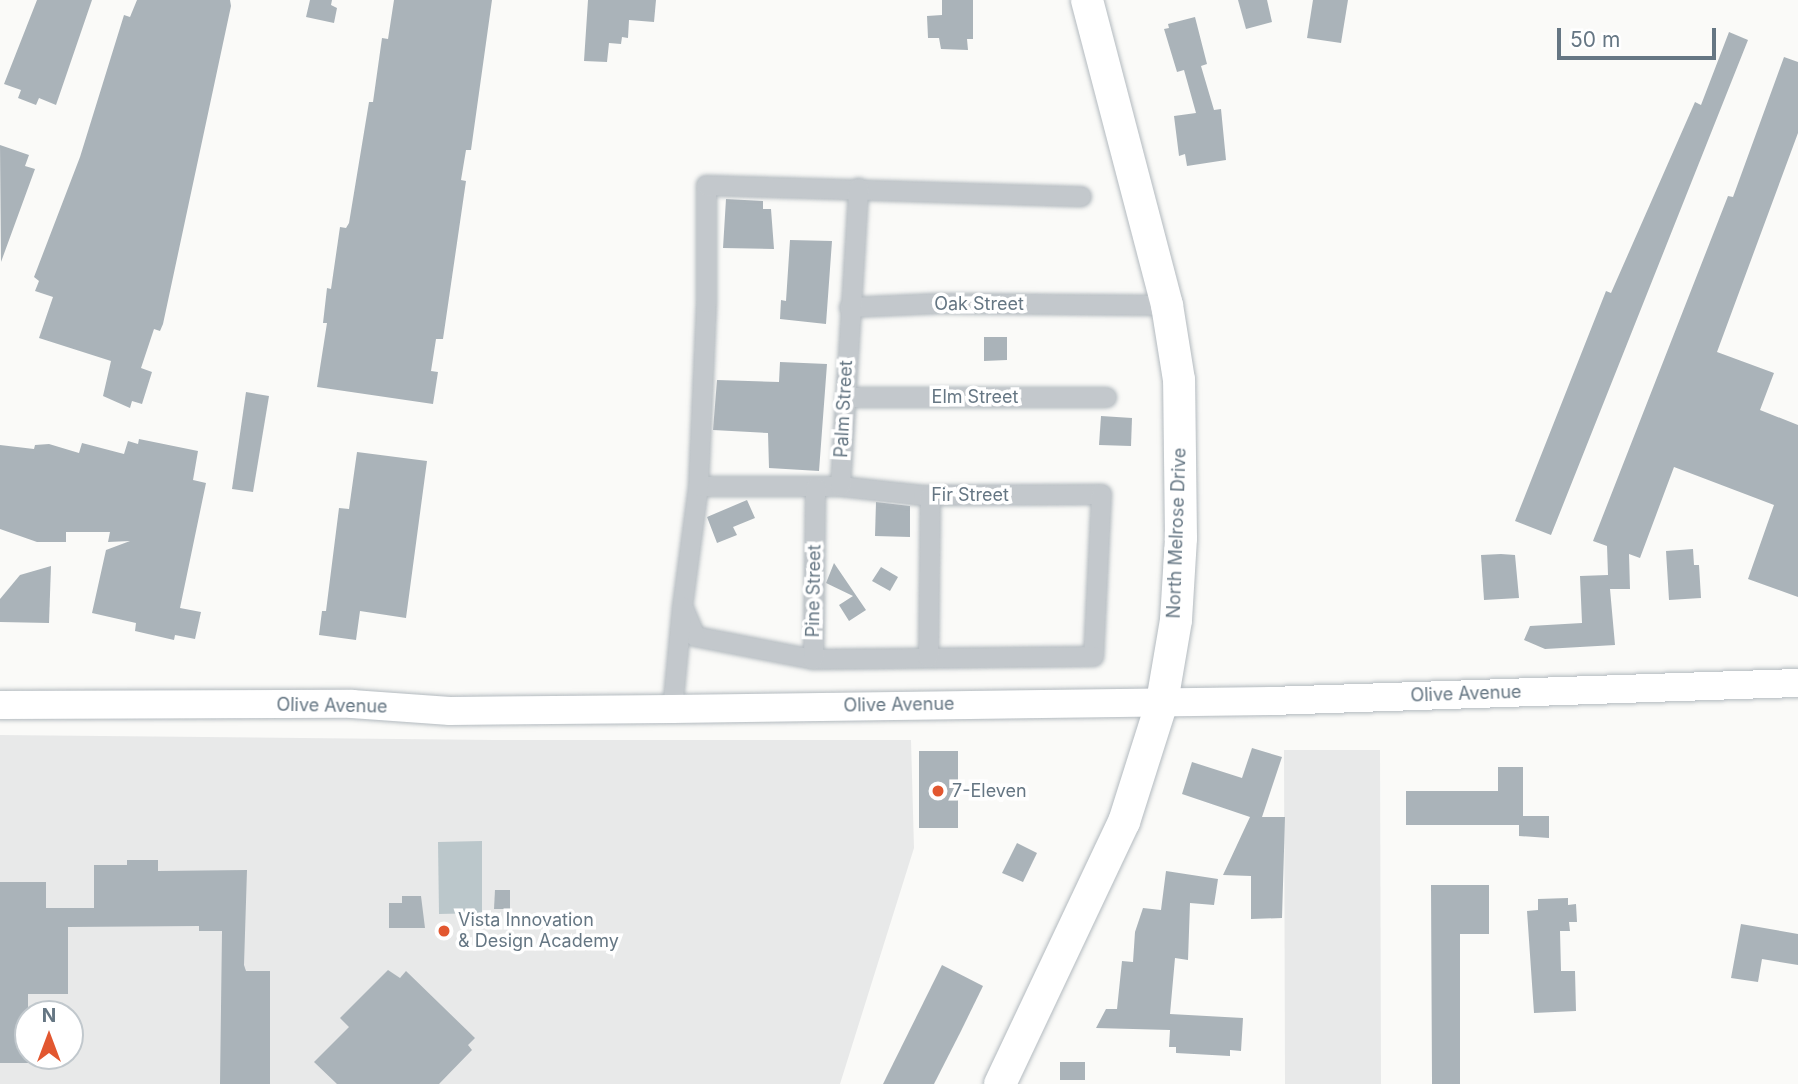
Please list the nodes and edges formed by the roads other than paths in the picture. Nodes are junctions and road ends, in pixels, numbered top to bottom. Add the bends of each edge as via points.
1 (1087, 0) edge
2 (858, 188) junction
3 (1081, 196) dead end
4 (1167, 305) junction
5 (849, 307) junction
6 (845, 397) junction
7 (1106, 397) dead end
8 (698, 486) junction
9 (840, 486) junction
10 (815, 487) junction
11 (930, 495) junction
12 (682, 606) junction
13 (1093, 656) joint
14 (928, 657) junction
15 (813, 659) junction
16 (1798, 683) edge
17 (1162, 702) junction
18 (0, 705) edge
19 (672, 709) junction
20 (1000, 1084) edge

1 - 4 main road, North Melrose Drive
2 - 3 street
2 - 5 street, Palm Street
2 - 8 street via 706,186
4 - 5 street, Oak Street
4 - 17 main road, North Melrose Drive via 1180,380 1181,538 1176,620
5 - 6 street, Palm Street
6 - 7 street, Elm Street
6 - 9 street, Palm Street
8 - 10 street
8 - 12 street
9 - 10 street
9 - 11 street, Fir Street
10 - 15 street, Pine Street
11 - 13 street, Fir Street via 1101,494
11 - 14 street
12 - 15 street via 695,636
12 - 19 street
13 - 14 street, Pine Street
14 - 15 street, Pine Street
16 - 17 main road, Olive Avenue
17 - 19 main road, Olive Avenue
17 - 20 main road, North Melrose Drive via 1124,822
18 - 19 main road, Olive Avenue

